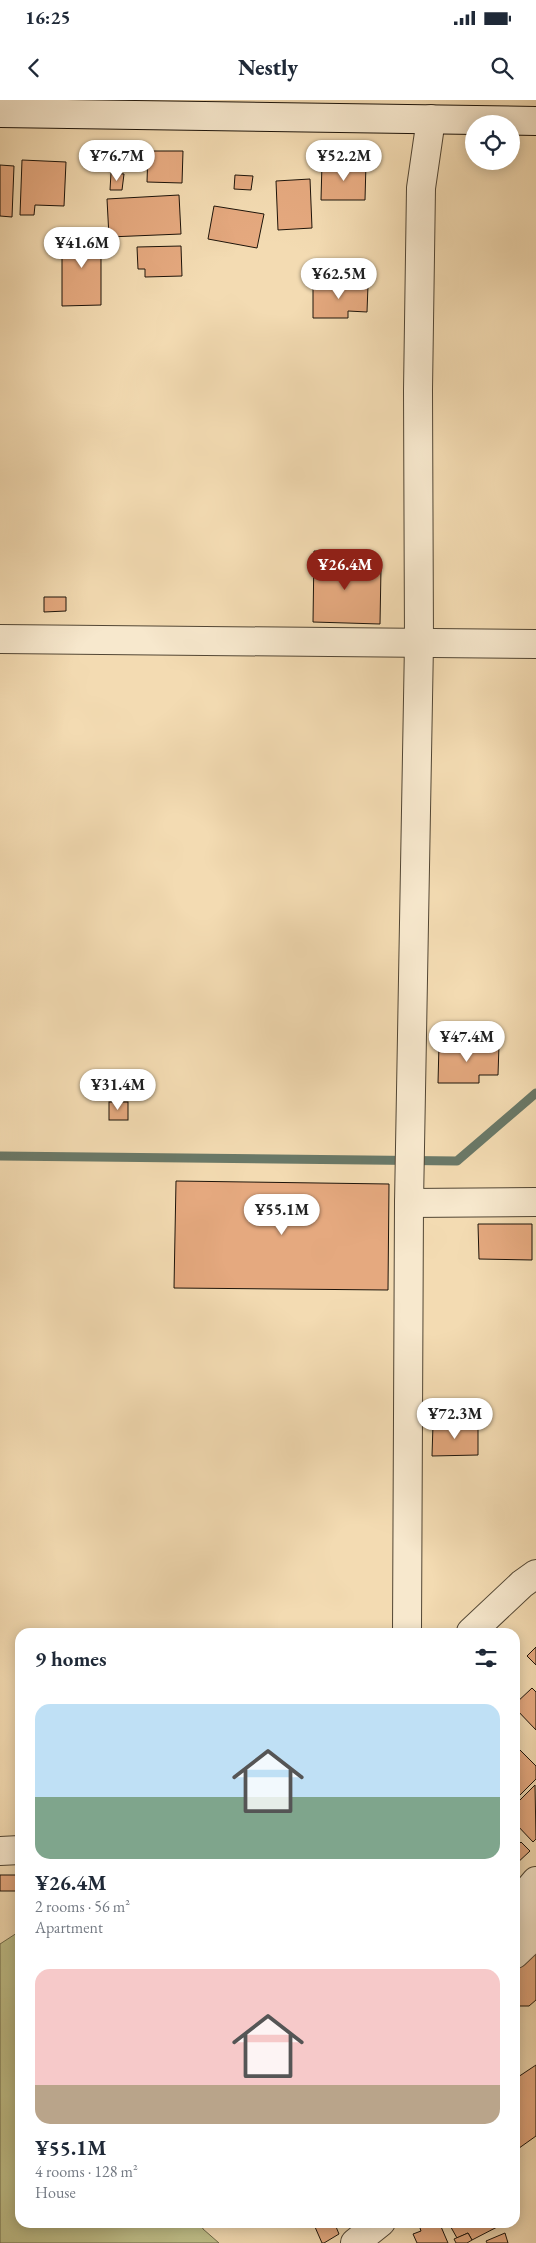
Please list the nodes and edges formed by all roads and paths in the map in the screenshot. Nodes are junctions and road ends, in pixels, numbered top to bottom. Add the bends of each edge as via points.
1 (433, 110) edge
2 (0, 113) edge
3 (536, 121) edge
4 (0, 639) edge
5 (419, 643) junction
6 (536, 644) edge
7 (536, 1202) edge
8 (409, 1203) junction
9 (536, 1574) edge
10 (407, 1628) edge
11 (474, 1628) edge
12 (0, 1850) edge
13 (15, 1850) edge
14 (524, 1892) edge
15 (520, 1949) edge
16 (374, 2228) edge
17 (355, 2243) edge

1 - 2 street
1 - 3 street
1 - 5 street via 421,188
4 - 5 street
5 - 6 street
5 - 8 street
7 - 8 street
8 - 10 street
9 - 11 street
12 - 13 street
14 - 15 street via 534,1916 534,1936
16 - 17 street

